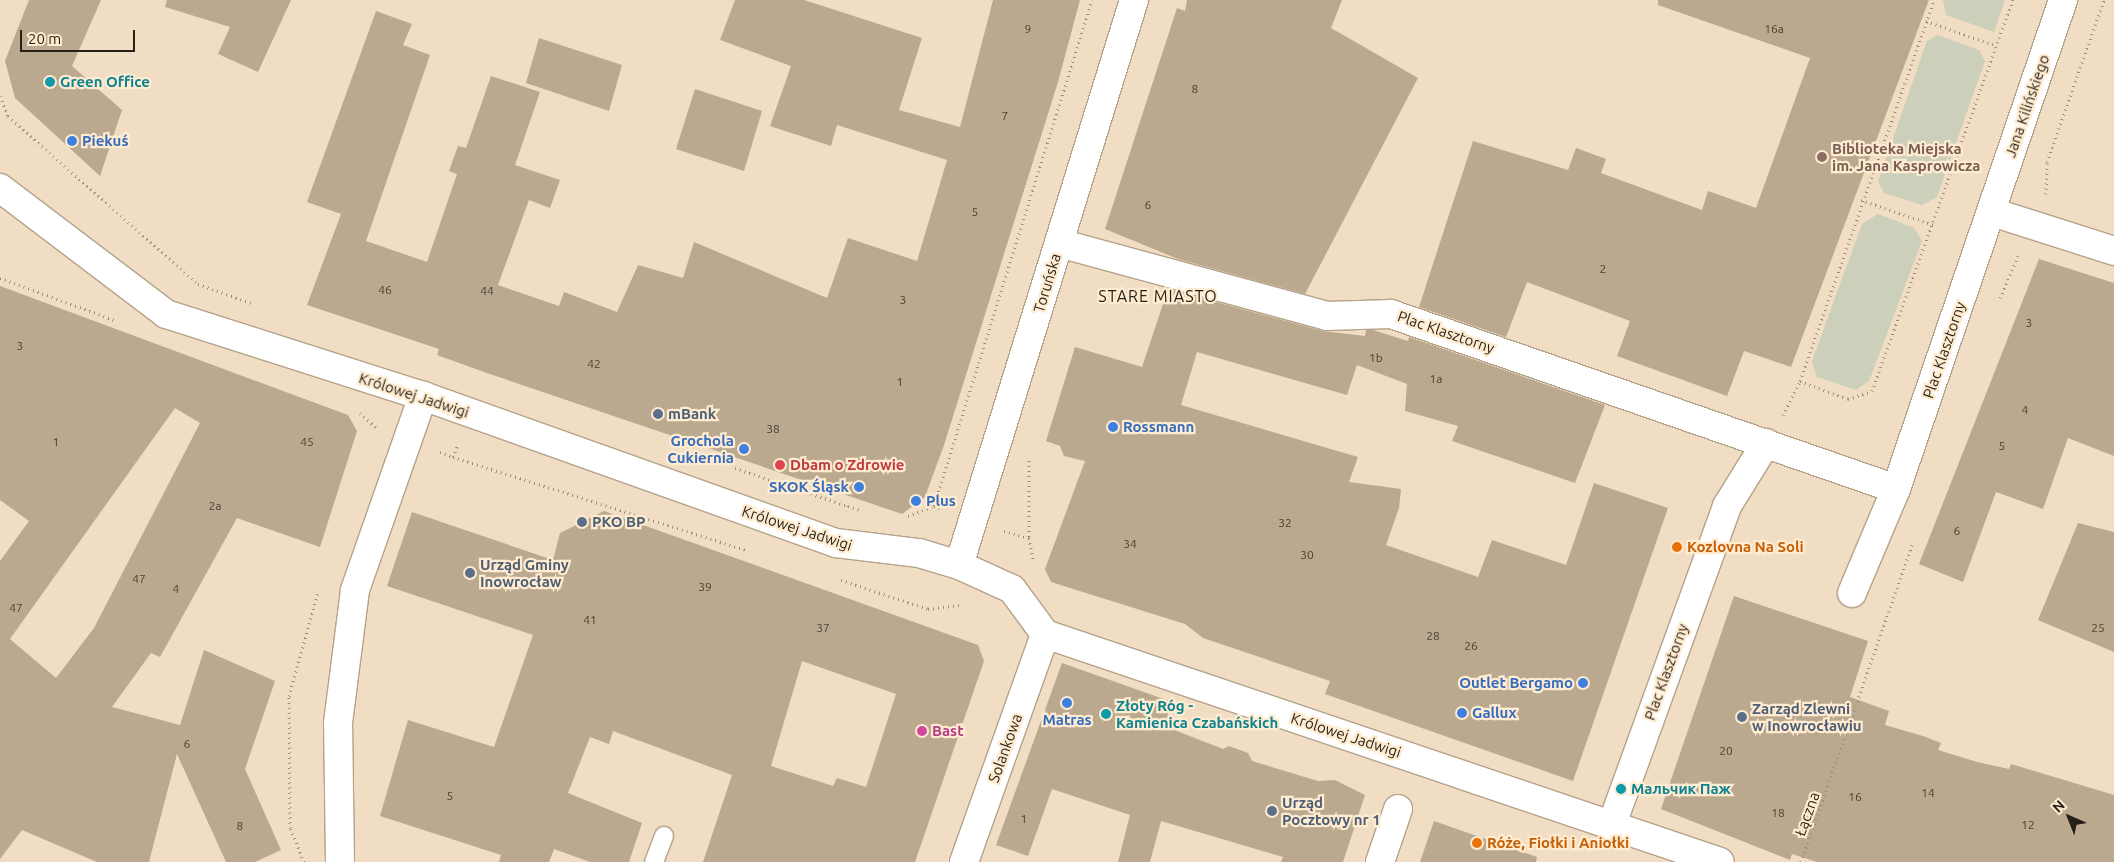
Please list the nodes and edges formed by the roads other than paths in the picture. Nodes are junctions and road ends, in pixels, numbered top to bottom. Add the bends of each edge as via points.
1 (1134, 0) edge
2 (2063, 0) edge
3 (0, 188) edge
4 (1992, 212) junction
5 (1059, 243) junction
6 (2114, 251) edge
7 (423, 396) junction
8 (1766, 443) junction
9 (1896, 489) junction
10 (959, 566) junction
11 (1852, 593) dead end
12 (1045, 634) junction
13 (1398, 809) dead end
14 (1612, 824) junction
15 (664, 836) dead end
16 (340, 862) edge
17 (654, 862) edge
18 (964, 862) edge
19 (1380, 862) edge
20 (1720, 862) edge

1 - 5 street, Toruńska
2 - 4 street, Jana Kilińskiego
3 - 7 street, Królowej Jadwigi via 166,314
4 - 6 street
4 - 9 street, Plac Klasztorny
5 - 8 street, Plac Klasztorny via 1328,316 1391,314
5 - 10 street, Toruńska
7 - 10 street, Królowej Jadwigi via 836,543 920,553
7 - 16 street via 355,590 338,723
8 - 9 street, Plac Klasztorny
8 - 14 street, Plac Klasztorny via 1727,506
9 - 11 street, Plac Klasztorny
10 - 12 street, Królowej Jadwigi via 1012,588
12 - 14 street, Królowej Jadwigi
12 - 18 street, Solankowa
13 - 19 street
14 - 20 street, Królowej Jadwigi
15 - 17 lane

